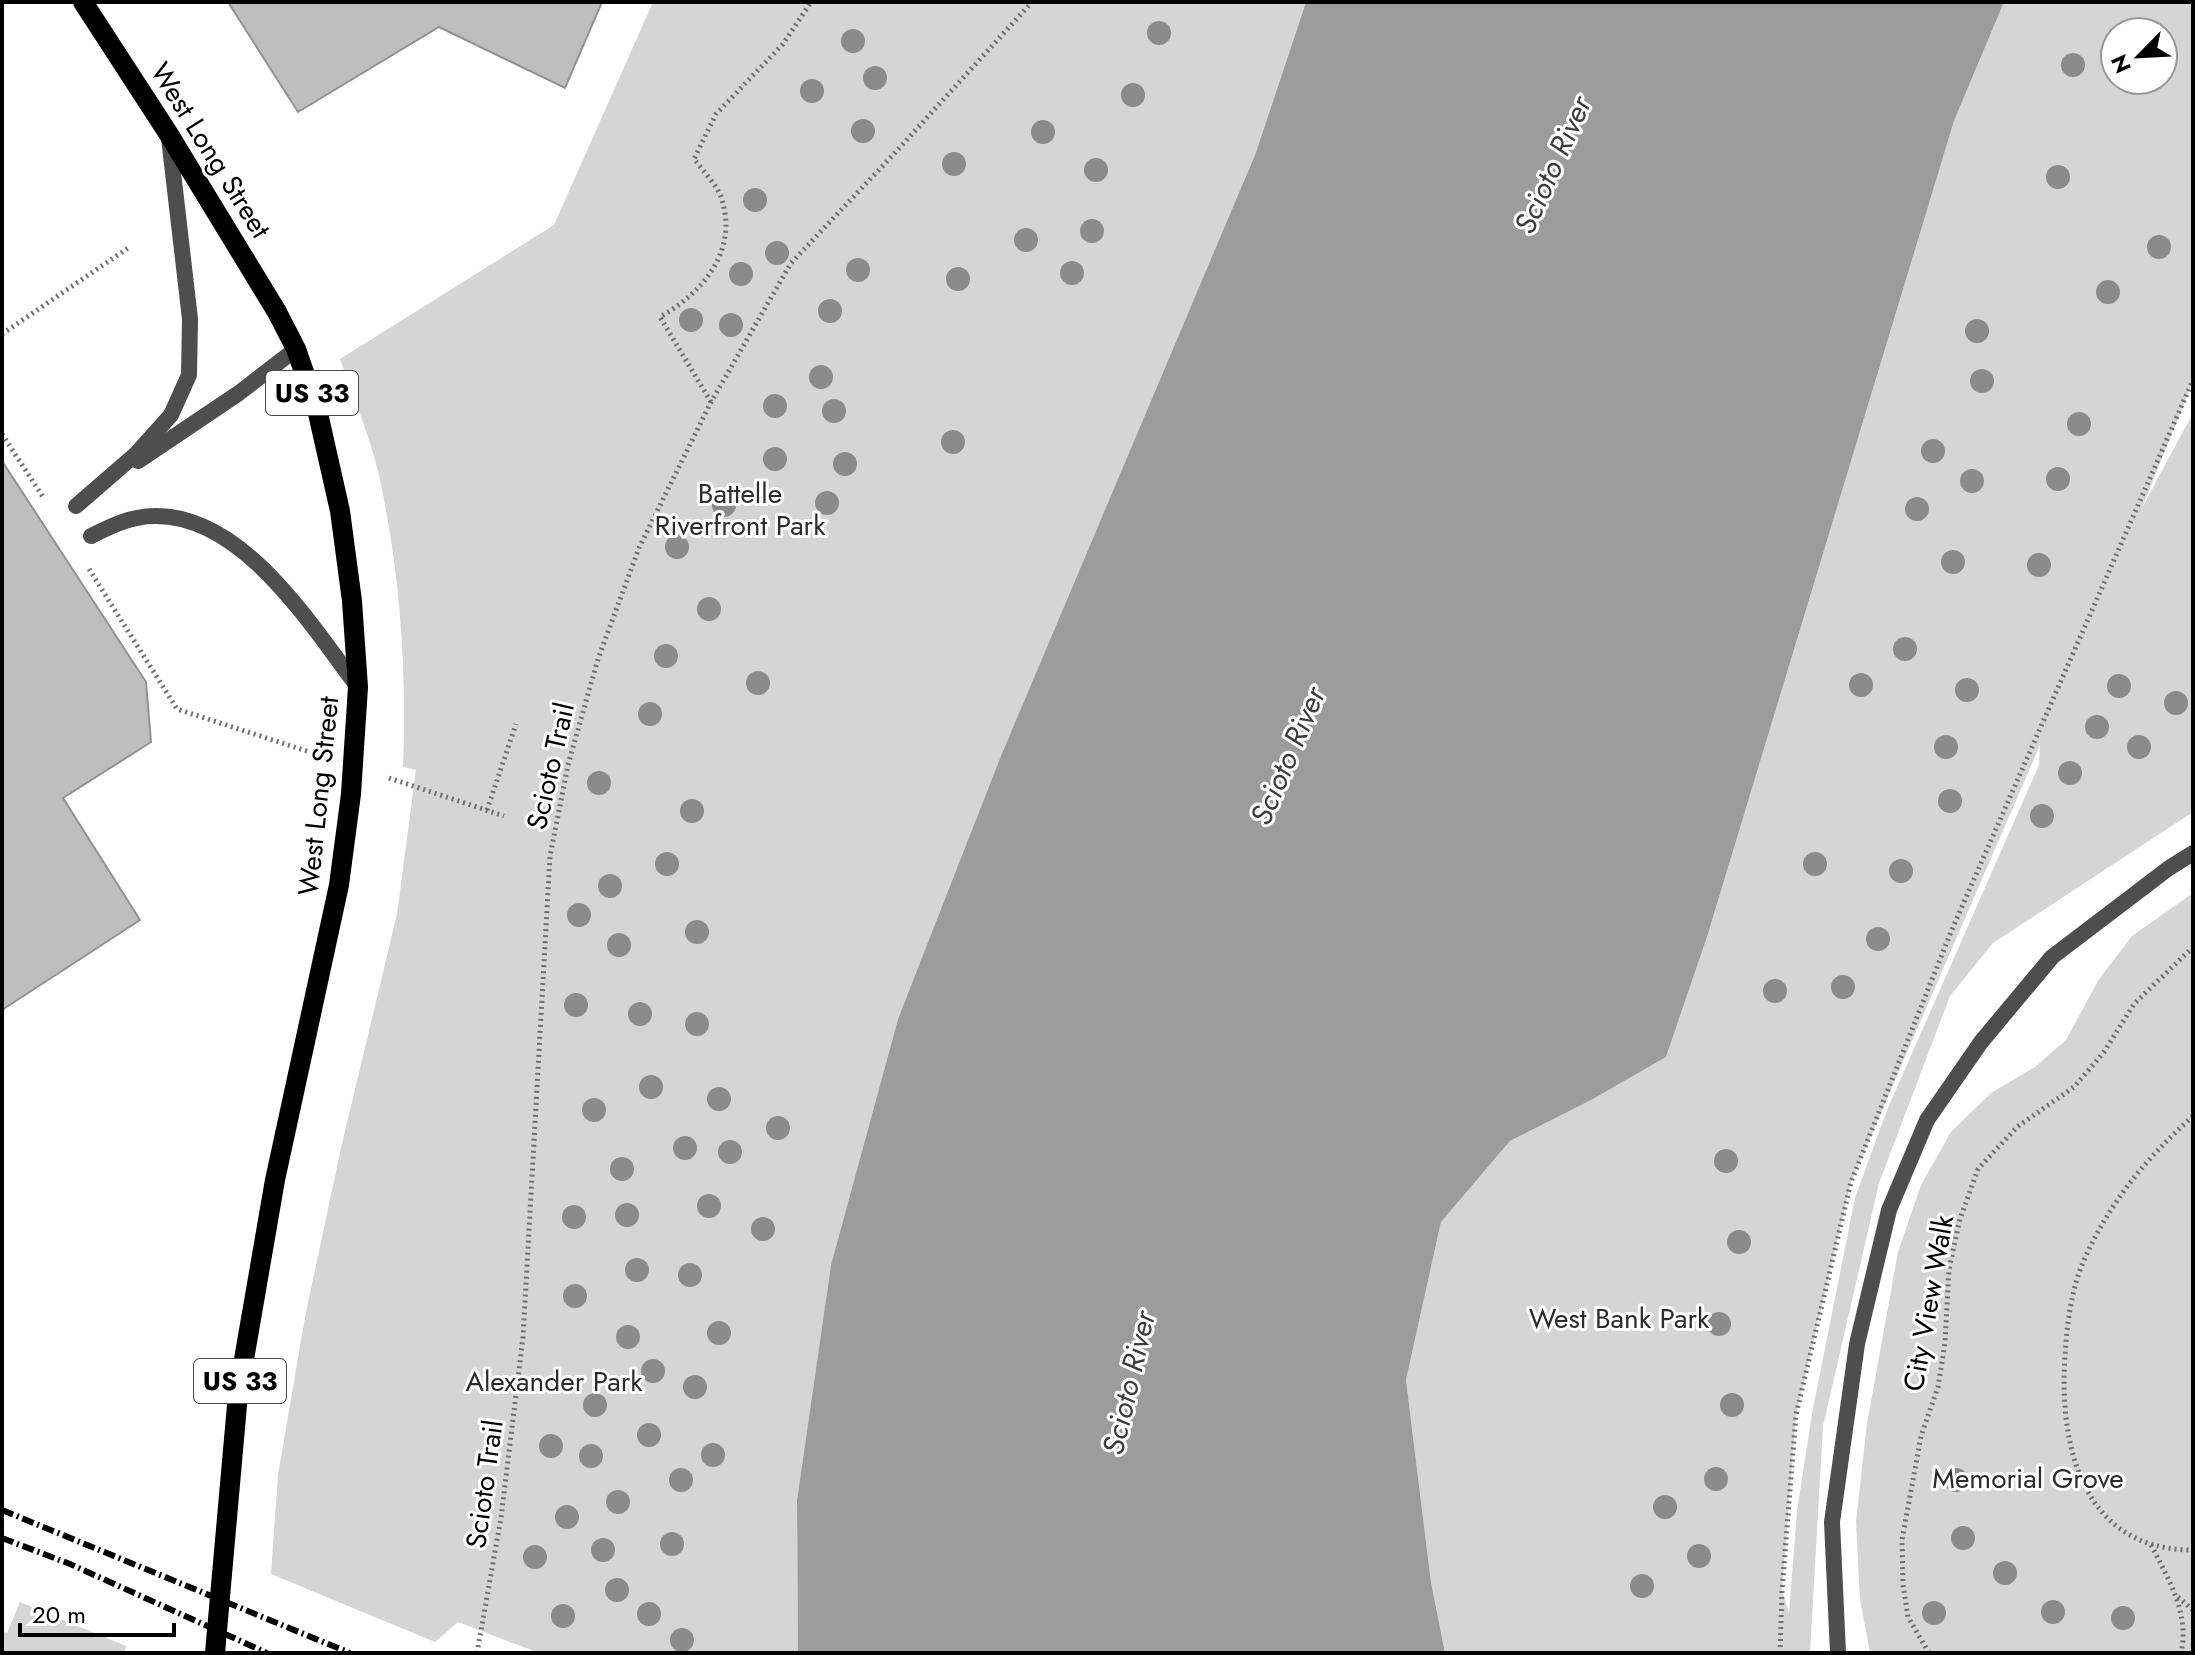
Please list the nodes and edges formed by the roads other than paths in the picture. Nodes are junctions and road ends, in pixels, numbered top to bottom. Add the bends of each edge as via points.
1 (83, 2) edge
2 (168, 133) junction
3 (296, 349) junction
4 (106, 482) junction
5 (76, 506) dead end
6 (91, 536) dead end
7 (358, 687) junction
8 (2193, 853) edge
9 (215, 1653) edge
10 (1838, 1653) edge

1 - 2 main road, West Long Street / US 33
2 - 3 main road, West Long Street / US 33
2 - 4 lane via 190,319 189,375 171,415
3 - 4 lane
3 - 7 main road, West Long Street / US 33 via 317,409 340,511
4 - 5 lane
6 - 7 lane via 125,520 154,515 193,521 246,553 281,587
7 - 9 main road, West Long Street / US 33 via 339,885 275,1180 238,1394
8 - 10 lane via 2052,957 1981,1042 1927,1120 1889,1210 1857,1344 1832,1522

